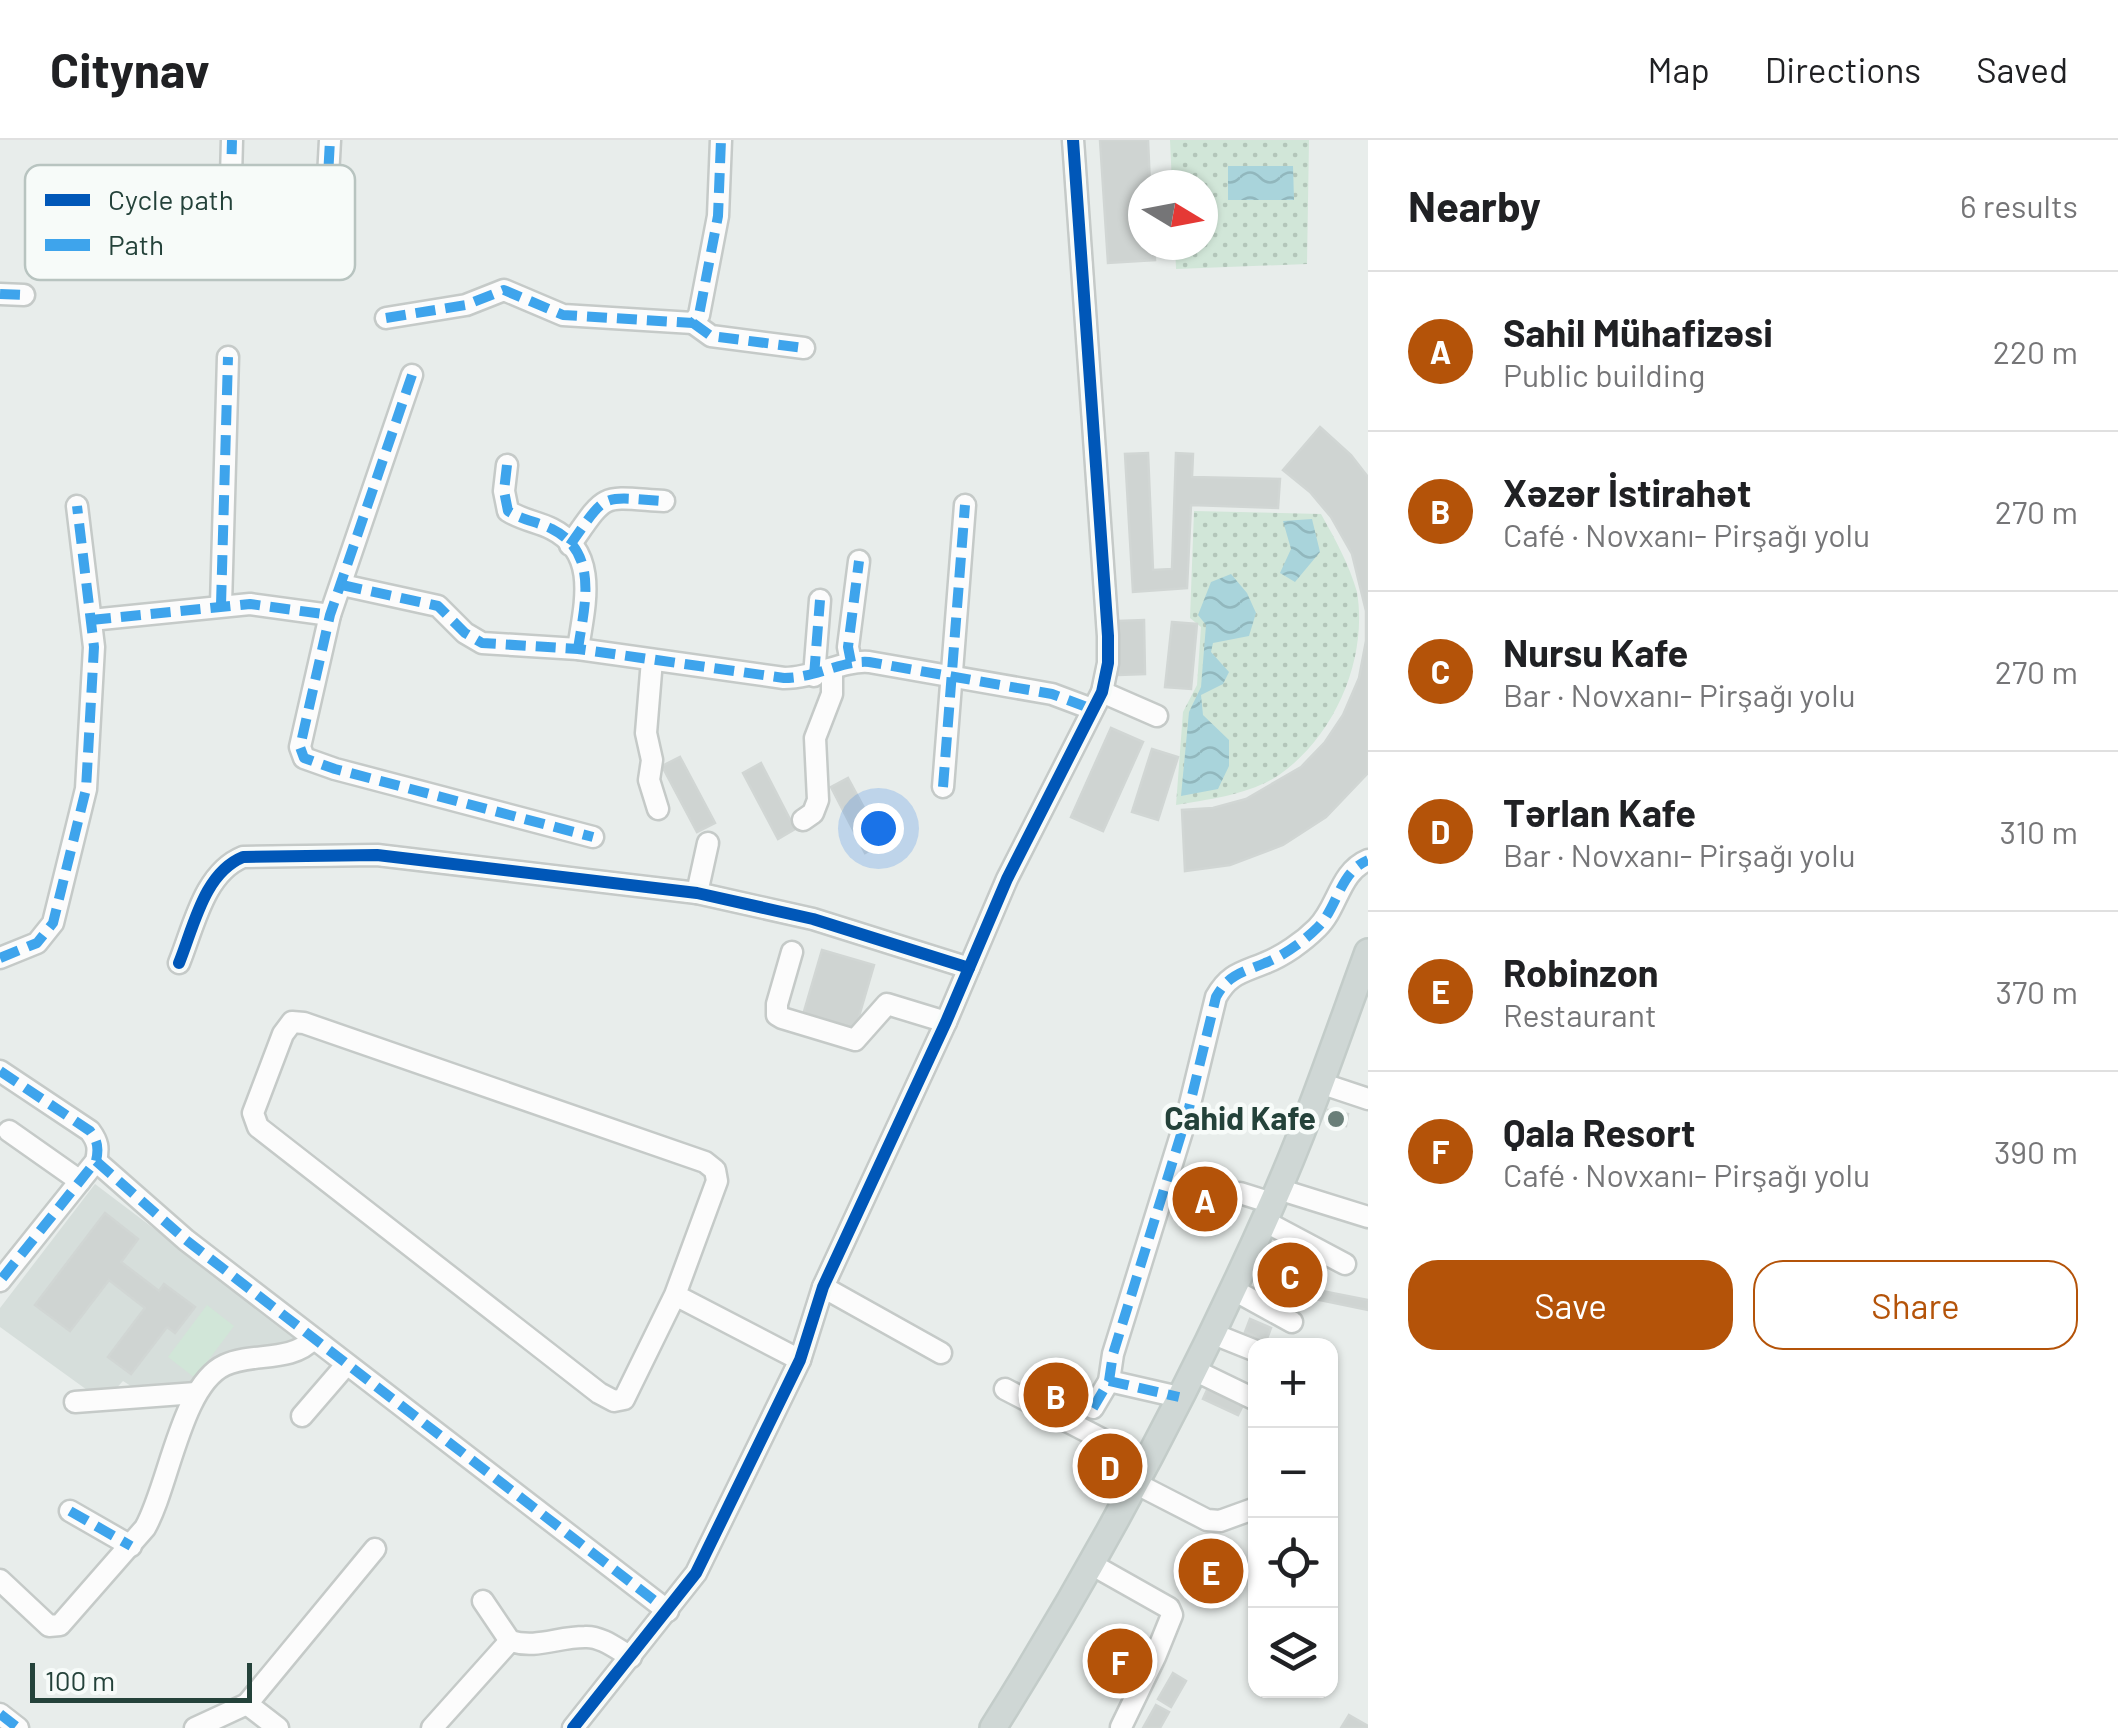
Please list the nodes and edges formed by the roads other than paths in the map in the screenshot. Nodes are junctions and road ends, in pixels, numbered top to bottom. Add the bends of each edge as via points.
1 (232, 140) edge
2 (330, 140) edge
3 (722, 140) edge
4 (1074, 140) edge
5 (231, 165) edge
6 (328, 165) edge
7 (0, 294) edge
8 (24, 295) dead end
9 (386, 318) dead end
10 (693, 323) junction
11 (804, 348) dead end
12 (228, 357) dead end
13 (412, 375) dead end
14 (506, 465) dead end
15 (664, 501) dead end
16 (965, 505) dead end
17 (78, 506) dead end
18 (570, 545) junction
19 (859, 562) dead end
20 (342, 585) junction
21 (820, 600) dead end
22 (221, 605) junction
23 (330, 615) junction
24 (91, 620) junction
25 (578, 649) junction
26 (652, 660) junction
27 (832, 669) junction
28 (950, 676) junction
29 (1097, 700) junction
30 (1157, 716) dead end
31 (943, 787) dead end
32 (658, 809) dead end
33 (804, 820) dead end
34 (592, 836) dead end
35 (708, 843) dead end
36 (1368, 860) edge
37 (697, 893) junction
38 (792, 952) dead end
39 (1368, 952) edge
40 (0, 958) edge
41 (179, 963) dead end
42 (969, 968) junction
43 (946, 1022) junction
44 (0, 1070) edge
45 (1320, 1083) junction
46 (1368, 1099) edge
47 (9, 1131) dead end
48 (96, 1161) junction
49 (80, 1181) junction
50 (1240, 1192) dead end
51 (1271, 1204) junction
52 (1368, 1218) edge
53 (1345, 1264) dead end
54 (0, 1281) edge
55 (823, 1287) junction
56 (1232, 1288) junction
57 (676, 1295) junction
58 (1292, 1322) dead end
59 (1212, 1333) junction
60 (313, 1339) junction
61 (1248, 1348) edge
62 (941, 1353) dead end
63 (800, 1360) junction
64 (346, 1365) junction
65 (1194, 1370) junction
66 (1110, 1382) junction
67 (1005, 1389) dead end
68 (196, 1393) junction
69 (1248, 1396) edge
70 (1179, 1398) junction
71 (75, 1402) dead end
72 (1093, 1408) dead end
73 (302, 1416) dead end
74 (1141, 1472) junction
75 (1248, 1511) edge
76 (70, 1512) dead end
77 (131, 1546) junction
78 (375, 1549) dead end
79 (1091, 1564) junction
80 (0, 1580) edge
81 (483, 1601) dead end
82 (668, 1611) junction
83 (510, 1640) junction
84 (630, 1657) junction
85 (247, 1704) junction
86 (0, 1714) edge
87 (1121, 1727) edge
88 (18, 1728) edge
89 (194, 1728) edge
90 (278, 1728) edge
91 (432, 1728) edge
92 (574, 1728) edge
93 (994, 1728) edge

1 - 5 street
2 - 6 street
3 - 10 street via 718,216
4 - 29 street via 1108,636
7 - 8 street
9 - 10 street via 466,305 504,290 563,315
10 - 11 street via 712,336
12 - 22 street
13 - 20 street
14 - 18 street via 508,511 550,528
15 - 18 street via 600,501
16 - 28 street
17 - 24 street
18 - 25 street via 587,576
19 - 27 street via 848,647
20 - 23 street
20 - 25 street via 438,606 482,643
21 - 27 street
22 - 23 street
22 - 24 street
23 - 34 street via 302,730 304,758
24 - 40 street via 86,789 63,891 53,924 37,943
25 - 26 street
26 - 27 street via 754,675
26 - 32 street via 646,733
27 - 28 street via 868,662
27 - 33 street via 832,694 815,738 818,800
28 - 29 street
28 - 31 street
29 - 30 street
29 - 42 street
35 - 37 street
36 - 66 street via 1350,871 1320,925 1267,962 1237,972 1216,997
37 - 41 street via 377,855 243,857 224,864 210,885
37 - 42 street via 813,919
38 - 43 street via 776,1004 782,1018 854,1040 888,1004
39 - 45 main road
42 - 43 street
43 - 55 street
44 - 48 street via 90,1131 98,1142
45 - 46 street
45 - 51 main road
47 - 49 street
48 - 49 street
48 - 60 street
49 - 54 street
50 - 51 street
51 - 52 street
51 - 53 street
51 - 56 main road
55 - 62 street
55 - 63 street
56 - 58 street
56 - 59 main road
57 - 57 street via 717,1181 705,1162 304,1023 292,1022 283,1034 253,1112 258,1127 599,1393 624,1399
57 - 63 street
59 - 61 street
59 - 65 main road
60 - 64 street
60 - 68 street via 299,1350 222,1366
63 - 82 street via 696,1573
64 - 73 street
64 - 82 street
65 - 69 street
65 - 70 main road
66 - 70 street
66 - 72 street
67 - 74 street
68 - 71 street
68 - 77 street via 154,1514
70 - 74 main road
74 - 75 street via 1206,1520
74 - 79 main road
76 - 77 street
77 - 80 street via 60,1625 49,1626
78 - 85 street
79 - 87 street via 1172,1615
79 - 93 main road
81 - 83 street
82 - 84 street
83 - 84 street via 525,1646 584,1636
83 - 91 street
84 - 92 street
85 - 89 street
85 - 90 street
86 - 88 street

